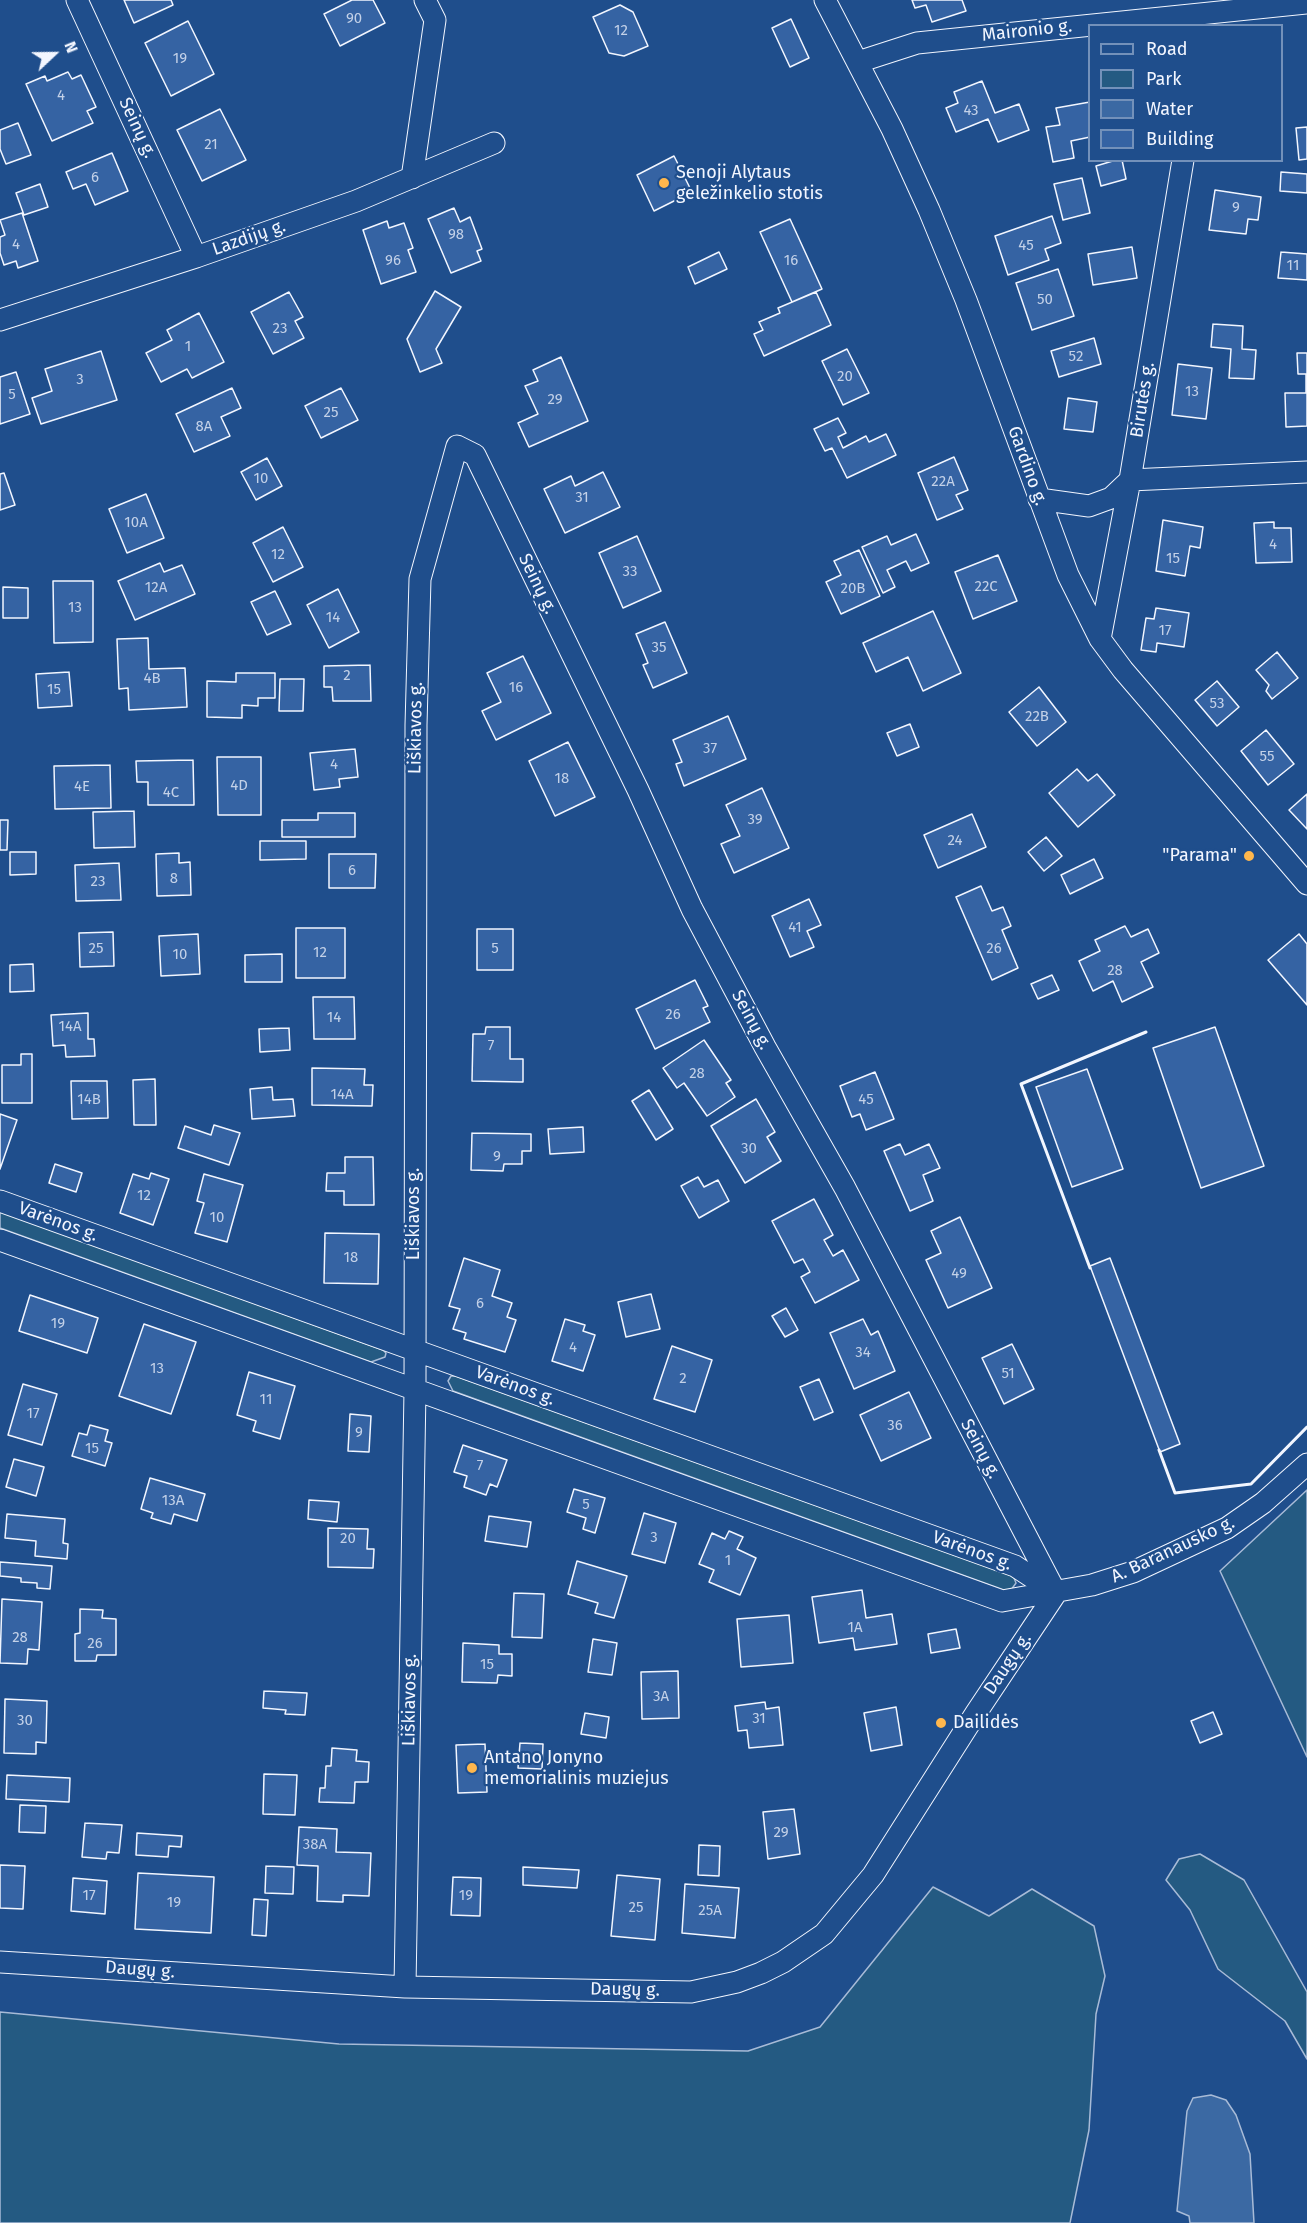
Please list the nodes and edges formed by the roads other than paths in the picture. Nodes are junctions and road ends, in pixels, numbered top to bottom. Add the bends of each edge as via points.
1 (77, 0) edge
2 (425, 0) edge
3 (825, 0) edge
4 (1307, 3) edge
5 (1209, 12) edge
6 (1096, 24) edge
7 (1088, 25) edge
8 (858, 62) junction
9 (494, 143) dead end
10 (1183, 162) edge
11 (412, 178) junction
12 (196, 256) junction
13 (0, 320) edge
14 (457, 446) joint
15 (1307, 472) edge
16 (1130, 480) junction
17 (1039, 499) junction
18 (1100, 639) junction
19 (1307, 884) edge
20 (0, 1201) edge
21 (0, 1240) edge
22 (414, 1350) junction
23 (415, 1390) junction
24 (1307, 1464) edge
25 (1056, 1593) junction
26 (0, 1962) edge
27 (405, 1986) junction

1 - 12 street, Seinų g.
2 - 11 street via 435,21
3 - 8 street, Gardino g.
4 - 5 street, Maironio g.
5 - 6 street, Maironio g.
7 - 8 street, Maironio g. via 917,43
8 - 17 street, Gardino g. via 892,129 966,300
9 - 11 street, Lazdijų g.
10 - 16 street, Birutės g.
11 - 12 street, Lazdijų g.
12 - 13 street, Lazdijų g.
14 - 22 street, Liškiavos g. via 420,579
14 - 25 street, Seinų g. via 474,455 692,909 844,1188
15 - 16 street
16 - 17 street via 1111,498 1089,506
16 - 18 street, Birutės g.
17 - 18 street, Gardino g. via 1068,575
18 - 19 street, Gardino g.
20 - 22 street, Varėnos g.
21 - 23 street, Varėnos g.
22 - 23 street, Liškiavos g.
22 - 25 street, Varėnos g. via 1015,1566
23 - 25 street, Varėnos g. via 1002,1601
23 - 27 street, Liškiavos g.
24 - 25 street, A. Baranausko g. via 1227,1528 1132,1572
25 - 27 street, Daugų g. via 873,1875 824,1934 783,1962 737,1982 691,1992
26 - 27 street, Daugų g.

